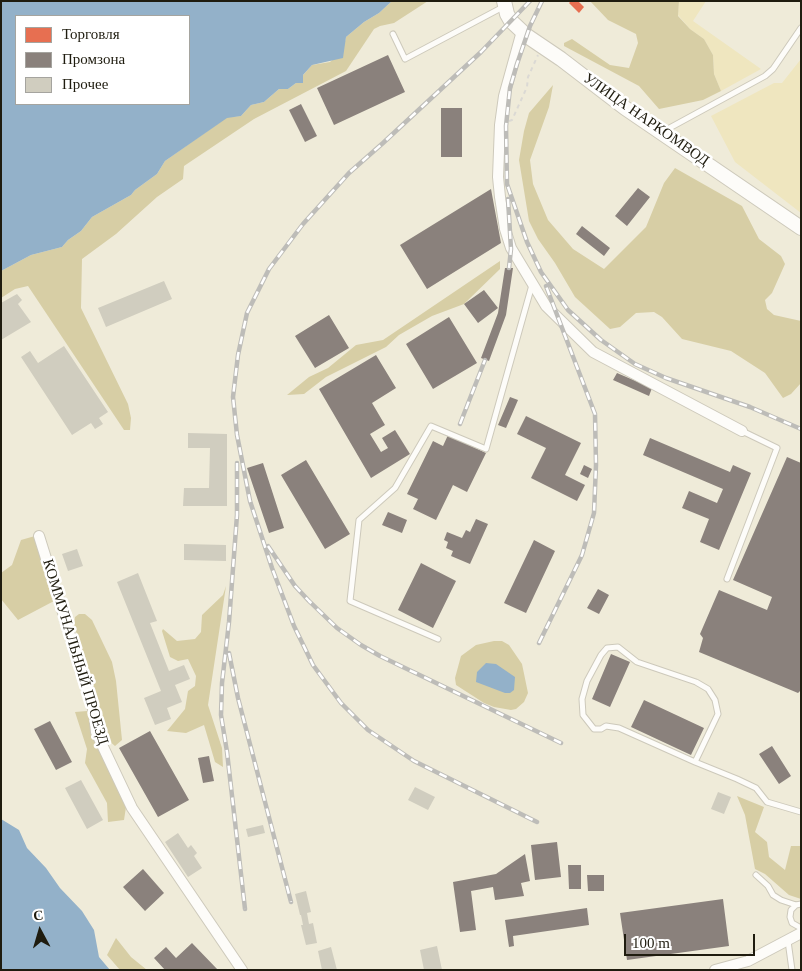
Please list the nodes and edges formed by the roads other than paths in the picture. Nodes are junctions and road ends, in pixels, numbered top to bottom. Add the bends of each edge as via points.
1 (504, 4) edge
2 (801, 28) edge
3 (522, 32) junction
4 (393, 34) dead end
5 (660, 134) junction
6 (801, 228) edge
7 (532, 285) junction
8 (742, 431) joint
9 (38, 536) dead end
10 (727, 579) dead end
11 (438, 639) dead end
12 (695, 762) junction
13 (801, 812) edge
14 (756, 875) dead end
15 (798, 905) edge
16 (796, 933) edge
17 (242, 970) edge
18 (715, 970) edge
19 (792, 970) edge

1 - 3 street, УЛИЦА НАРКОМВОД via 511,21
1 - 4 lane via 405,59
2 - 5 lane via 765,76
3 - 5 street, УЛИЦА НАРКОМВОД
3 - 7 street via 504,96 498,177 505,229 511,248
5 - 6 street, УЛИЦА НАРКОМВОД
7 - 8 street via 546,306 593,352
7 - 11 lane via 486,449 431,426 395,488 359,520 350,601
8 - 10 lane via 777,448
9 - 17 street, КОММУНАЛЬНЫЙ ПРОЕЗД via 94,712 96,732 132,808
12 - 12 lane via 718,714 708,689 637,662 618,647 608,648 587,681 582,699 583,715 594,729 606,726 619,728
12 - 13 lane via 756,788 767,802
14 - 15 lane via 773,895
15 - 16 lane via 791,910 790,917
16 - 18 street via 748,961
16 - 19 lane

